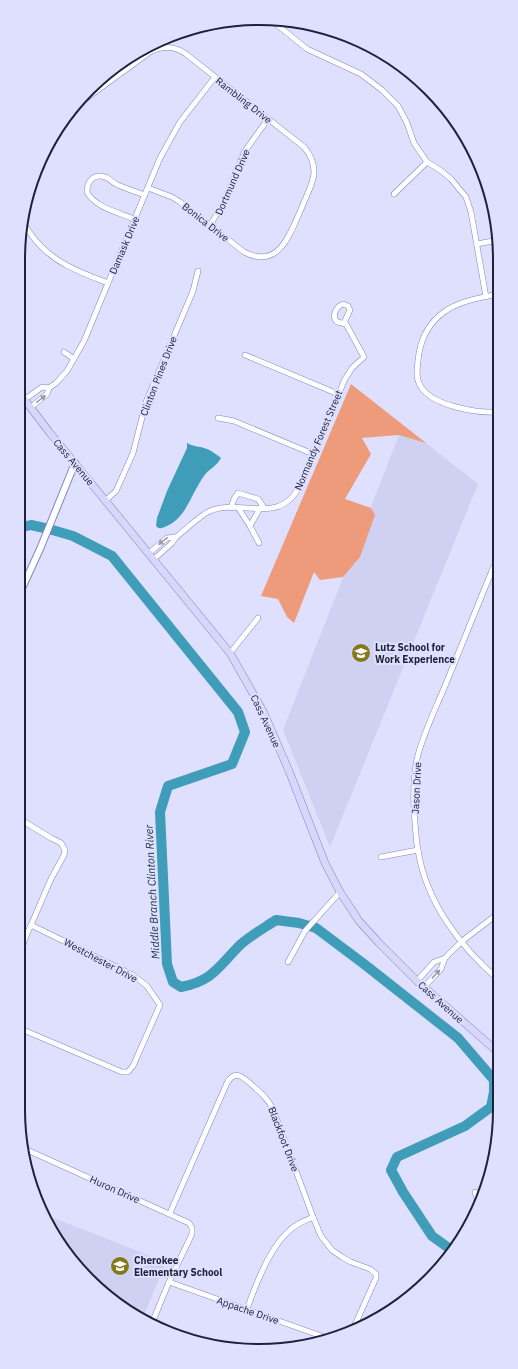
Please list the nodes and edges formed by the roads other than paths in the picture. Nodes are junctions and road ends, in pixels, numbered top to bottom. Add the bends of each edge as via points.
1 (279, 26) edge
2 (150, 52) edge
3 (150, 52) edge
4 (215, 77) junction
5 (100, 88) edge
6 (268, 119) junction
7 (427, 162) junction
8 (148, 188) junction
9 (394, 194) dead end
10 (144, 195) junction
11 (134, 219) junction
12 (210, 226) junction
13 (27, 229) edge
14 (492, 241) edge
15 (477, 244) junction
16 (264, 256) joint
17 (198, 271) dead end
18 (108, 283) junction
19 (493, 295) edge
20 (486, 297) junction
21 (344, 323) dead end
22 (64, 352) dead end
23 (245, 355) dead end
24 (74, 359) junction
25 (49, 388) junction
26 (338, 394) junction
27 (25, 399) edge
28 (25, 401) edge
29 (30, 408) junction
30 (493, 412) edge
31 (218, 418) dead end
32 (313, 454) junction
33 (75, 463) junction
34 (106, 500) junction
35 (231, 508) junction
36 (262, 508) junction
37 (239, 509) junction
38 (250, 526) junction
39 (176, 537) junction
40 (259, 543) dead end
41 (149, 553) junction
42 (154, 559) junction
43 (493, 571) edge
44 (25, 582) edge
45 (258, 618) dead end
46 (230, 653) junction
47 (25, 822) edge
48 (418, 850) junction
49 (381, 857) dead end
50 (340, 892) junction
51 (493, 917) edge
52 (31, 924) junction
53 (25, 938) edge
54 (461, 942) junction
55 (444, 958) junction
56 (288, 962) dead end
57 (493, 975) edge
58 (417, 981) junction
59 (424, 987) junction
60 (25, 1031) edge
61 (493, 1048) edge
62 (28, 1152) edge
63 (475, 1192) dead end
64 (476, 1196) edge
65 (170, 1213) junction
66 (313, 1217) junction
67 (169, 1282) junction
68 (246, 1309) junction
69 (154, 1319) edge
70 (356, 1323) edge
71 (321, 1336) edge

1 - 7 street via 307,49 354,69 388,95 401,111 414,143
2 - 4 street, Rambling Drive via 166,48 183,52
3 - 5 street, Rambling Drive
4 - 6 street, Rambling Drive
4 - 8 street, Damask Drive via 173,134
6 - 12 street, Dortmund Drive via 245,150 222,206
6 - 16 street, Rambling Drive via 311,155 314,177 288,238 279,251
7 - 9 street
7 - 15 street via 451,179 464,193 470,207
8 - 10 street, Damask Drive
8 - 12 street, Bonica Drive via 176,199
10 - 11 street, Damask Drive
10 - 11 street via 103,176 95,176 88,184 87,192 101,206
11 - 18 street, Damask Drive
12 - 16 street, Bonica Drive via 244,252 252,256
13 - 18 street via 37,243 56,259
14 - 15 street
15 - 20 street
17 - 34 street, Clinton Pines Drive via 193,291 144,406 133,452 116,491
18 - 24 street, Damask Drive
19 - 20 street
20 - 30 street via 457,305 435,320 422,342 418,359 418,379 422,389 445,404 462,409
21 - 26 street, Normandy Forest Street via 364,357 350,370
22 - 24 street
23 - 26 street
24 - 25 street, Damask Drive via 61,378
25 - 27 street via 42,387
29 -> 25 street, Damask Drive via 47,394
26 - 32 street, Normandy Forest Street
28 - 29 main road, Cass Avenue
29 - 33 main road, Cass Avenue
31 - 32 street via 234,421
32 - 36 street, Normandy Forest Street via 292,499 280,507
33 - 34 main road, Cass Avenue
33 - 44 street
34 - 41 main road, Cass Avenue
35 - 36 street via 237,493 240,493 258,499
35 - 37 street, Normandy Forest Street
35 - 39 street, Normandy Forest Street via 206,513
36 - 37 street, Normandy Forest Street
36 - 38 street
37 - 38 street
38 - 40 street
39 -> 41 street, Normandy Forest Street via 167,538
39 - 42 street, Normandy Forest Street
41 - 42 main road, Cass Avenue
42 - 46 main road, Cass Avenue
43 - 48 street, Jason Drive via 419,752 414,808
45 - 46 street
46 - 50 main road, Cass Avenue via 264,713 317,847
47 - 52 street via 61,843 65,850
48 - 49 street
48 - 54 street, Jason Drive via 432,895
50 - 56 street via 305,931
50 - 58 main road, Cass Avenue via 368,931
51 - 54 street
52 - 53 street
52 - 60 street, Westchester Drive via 133,975 147,986 160,1005 128,1072 122,1072
54 - 55 street
54 - 57 street, Jason Drive
55 - 58 street via 434,962
59 -> 55 street via 441,969
58 - 59 main road, Cass Avenue
59 - 61 main road, Cass Avenue
62 - 65 street, Huron Drive
63 - 64 street
65 - 66 street, Blackfoot Drive via 227,1083 230,1078 240,1076 262,1092 271,1104
65 - 67 street, Huron Drive via 189,1223 192,1231
66 - 68 street via 294,1226 279,1242 258,1279
66 - 70 street, Blackfoot Drive via 321,1236 332,1250 351,1262 373,1270 376,1274
67 - 68 street, Appache Drive
67 - 69 street
68 - 71 street, Appache Drive

